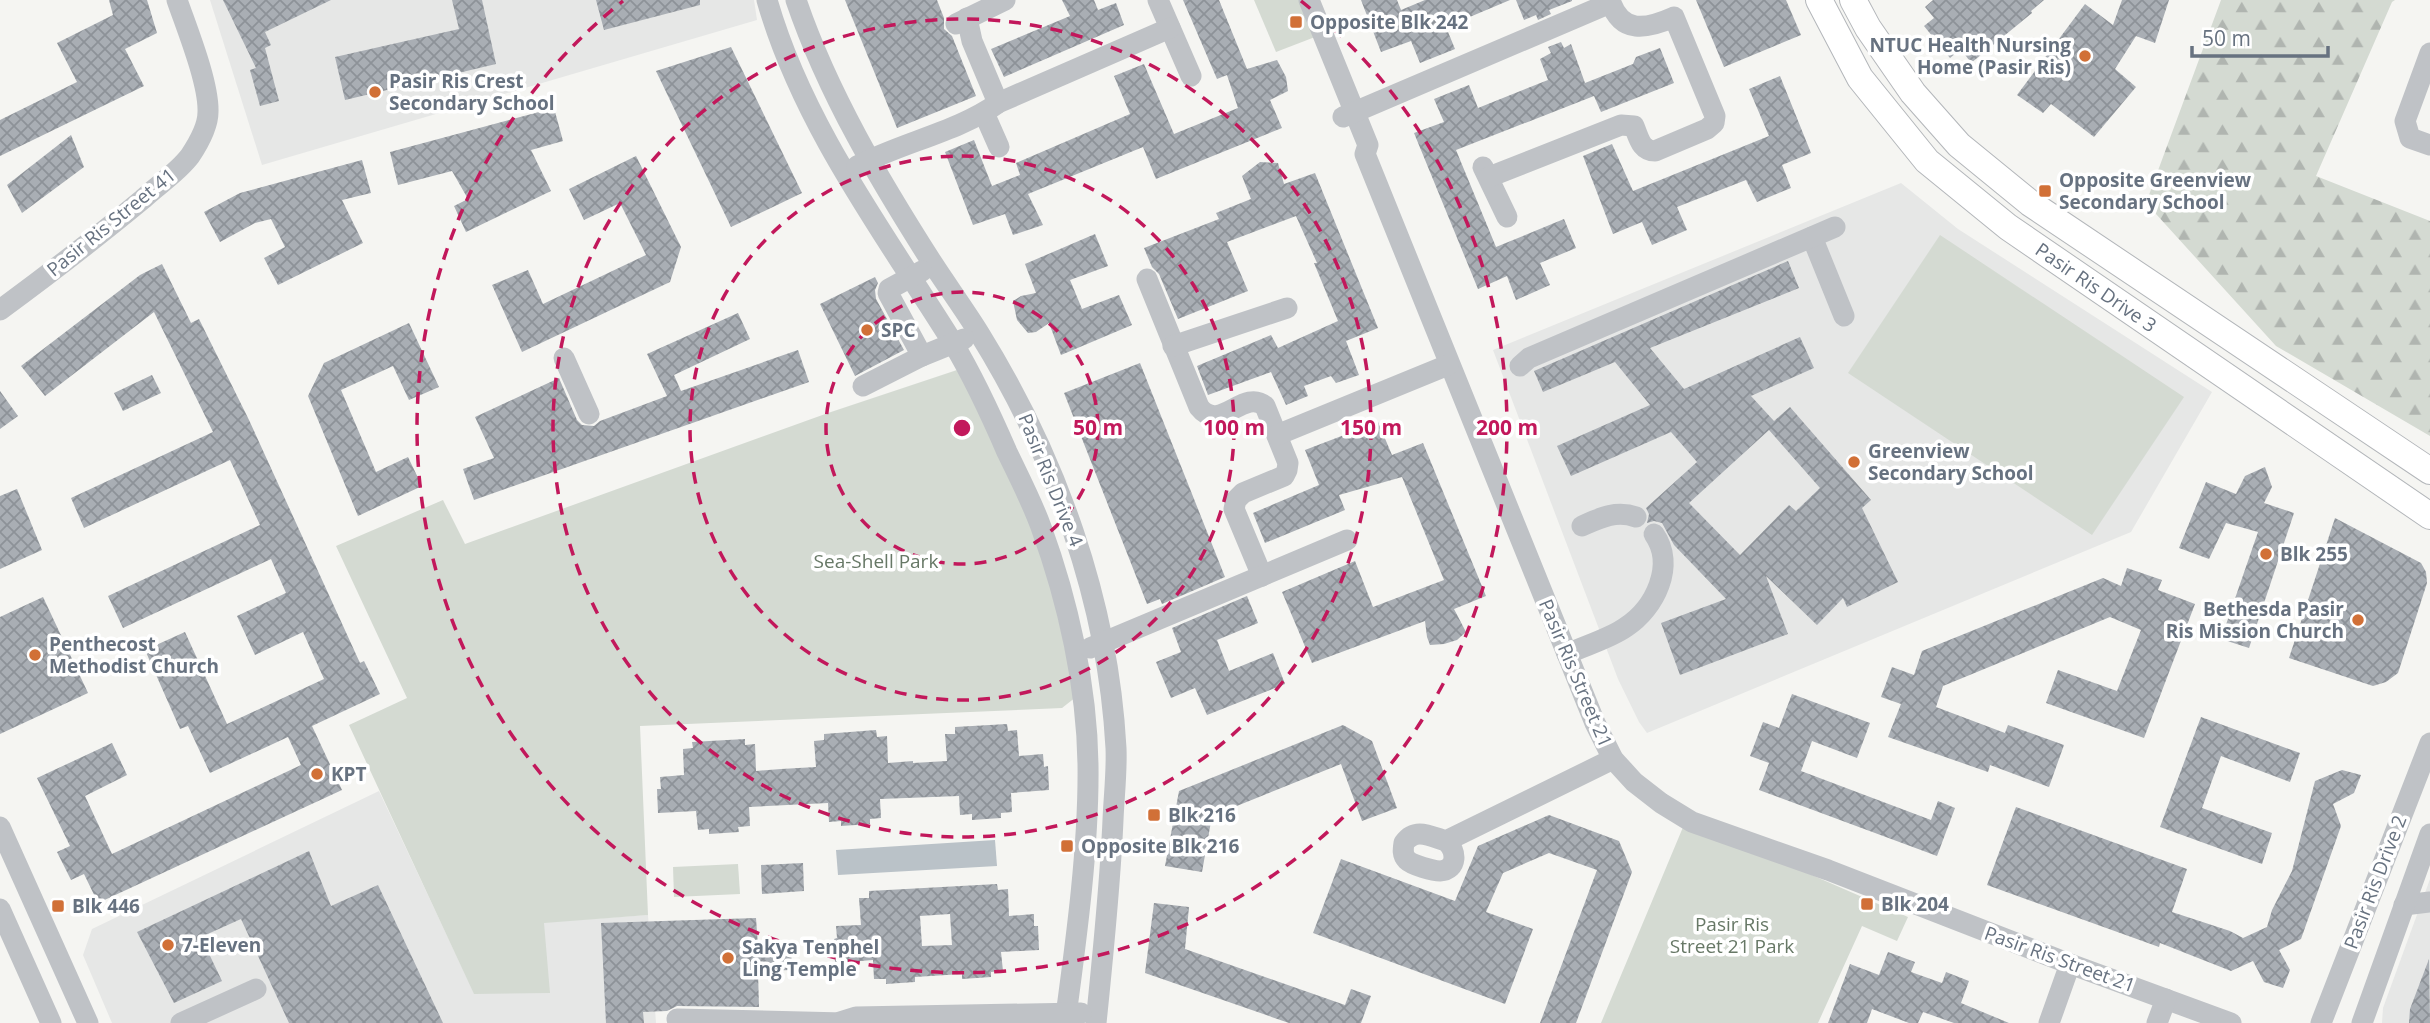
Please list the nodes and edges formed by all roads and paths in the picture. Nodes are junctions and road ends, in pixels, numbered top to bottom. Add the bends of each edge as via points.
1 (177, 0) edge
2 (767, 0) edge
3 (796, 0) edge
4 (1005, 0) edge
5 (1158, 0) edge
6 (1294, 0) edge
7 (1309, 0) edge
8 (1819, 0) edge
9 (1853, 0) edge
10 (1610, 2) edge
11 (1170, 28) junction
12 (2430, 53) edge
13 (1191, 76) dead end
14 (2425, 84) edge
15 (991, 108) junction
16 (1347, 115) junction
17 (2430, 145) edge
18 (999, 147) dead end
19 (870, 159) junction
20 (846, 172) junction
21 (1507, 217) dead end
22 (1835, 227) dead end
23 (1812, 237) junction
24 (933, 264) junction
25 (910, 278) junction
26 (1147, 279) dead end
27 (1287, 308) dead end
28 (0, 310) edge
29 (1844, 316) dead end
30 (978, 332) junction
31 (954, 344) junction
32 (1174, 346) junction
33 (922, 356) junction
34 (564, 358) dead end
35 (1448, 365) junction
36 (1520, 366) dead end
37 (863, 386) dead end
38 (589, 414) dead end
39 (1277, 435) junction
40 (2430, 471) edge
41 (2430, 516) edge
42 (1636, 517) dead end
43 (1582, 526) dead end
44 (1654, 534) dead end
45 (1347, 540) dead end
46 (1262, 576) junction
47 (1104, 643) junction
48 (1075, 654) junction
49 (1567, 654) junction
50 (2430, 743) edge
51 (1613, 759) junction
52 (0, 827) edge
53 (2430, 834) edge
54 (1446, 841) dead end
55 (2430, 902) edge
56 (2404, 905) junction
57 (0, 909) edge
58 (2070, 964) junction
59 (256, 989) dead end
60 (2166, 999) junction
61 (1066, 1018) edge
62 (1096, 1018) edge
63 (677, 1019) dead end
64 (940, 1019) edge
65 (849, 1021) edge
66 (764, 1022) edge
67 (51, 1023) edge
68 (88, 1023) edge
69 (181, 1023) edge
70 (2049, 1023) edge
71 (2157, 1023) edge
72 (2231, 1023) edge
73 (2321, 1023) edge
74 (2362, 1023) edge

1 - 28 street, Pasir Ris Street 41 via 209,114 189,158 99,235
2 - 20 street, Pasir Ris Drive 4 via 807,100
3 - 19 street, Pasir Ris Drive 4 via 824,73
4 - 15 street via 961,21 972,41
5 - 11 street
6 - 16 street, Pasir Ris Street 21
7 - 16 street, Pasir Ris Street 21
8 - 41 main road, Pasir Ris Drive 3 via 1860,78 1927,161 2008,227
9 - 40 main road, Pasir Ris Drive 3 via 1913,93 1959,145 2020,194
10 - 16 street
10 - 21 street via 1617,15 1636,26 1653,27 1674,18 1716,116 1714,123 1655,151 1643,147 1634,126 1621,125 1486,171
11 - 13 street
11 - 15 street
12 - 14 street
14 - 17 street via 2405,121 2410,138
15 - 18 street
15 - 19 street
16 - 35 street, Pasir Ris Street 21 via 1368,145 1364,154
19 - 20 street
19 - 24 street, Pasir Ris Drive 4
20 - 25 street, Pasir Ris Drive 4
22 - 23 street
23 - 29 street
23 - 36 street via 1529,358
24 - 25 street
24 - 30 street, Pasir Ris Drive 4
25 - 31 street, Pasir Ris Drive 4
25 - 33 street via 888,293
26 - 32 street
27 - 32 street
30 - 31 street
30 - 47 street, Pasir Ris Drive 4 via 1019,401 1069,521
31 - 33 street
31 - 48 street, Pasir Ris Drive 4 via 1040,525 1062,589
32 - 39 street via 1205,415 1213,417 1260,402
33 - 37 street
34 - 38 street
35 - 39 street
35 - 49 street, Pasir Ris Street 21
39 - 46 street via 1288,463 1284,476 1243,493 1234,509
42 - 43 street via 1611,515
44 - 49 street via 1660,542 1664,571 1648,605 1626,628
45 - 46 street
46 - 47 street
47 - 48 street
47 - 62 street, Pasir Ris Drive 4 via 1116,749 1110,881
48 - 61 street, Pasir Ris Drive 4 via 1088,764 1084,852
49 - 51 street, Pasir Ris Street 21
50 - 73 street, Pasir Ris Drive 2
51 - 54 street
51 - 58 street, Pasir Ris Street 21 via 1634,782 1692,822
52 - 68 street
53 - 56 street, Pasir Ris Drive 2
55 - 56 street
56 - 74 street, Pasir Ris Drive 2
57 - 67 street
58 - 60 street, Pasir Ris Street 21
58 - 70 street
59 - 69 street
60 - 71 street
60 - 72 street, Pasir Ris Street 21
61 - 62 street, Pasir Ris Drive 4
61 - 64 street, Pasir Ris Drive 4
63 - 66 street, Pasir Ris Drive 4
64 - 65 street, Pasir Ris Drive 4
65 - 66 street, Pasir Ris Drive 4

